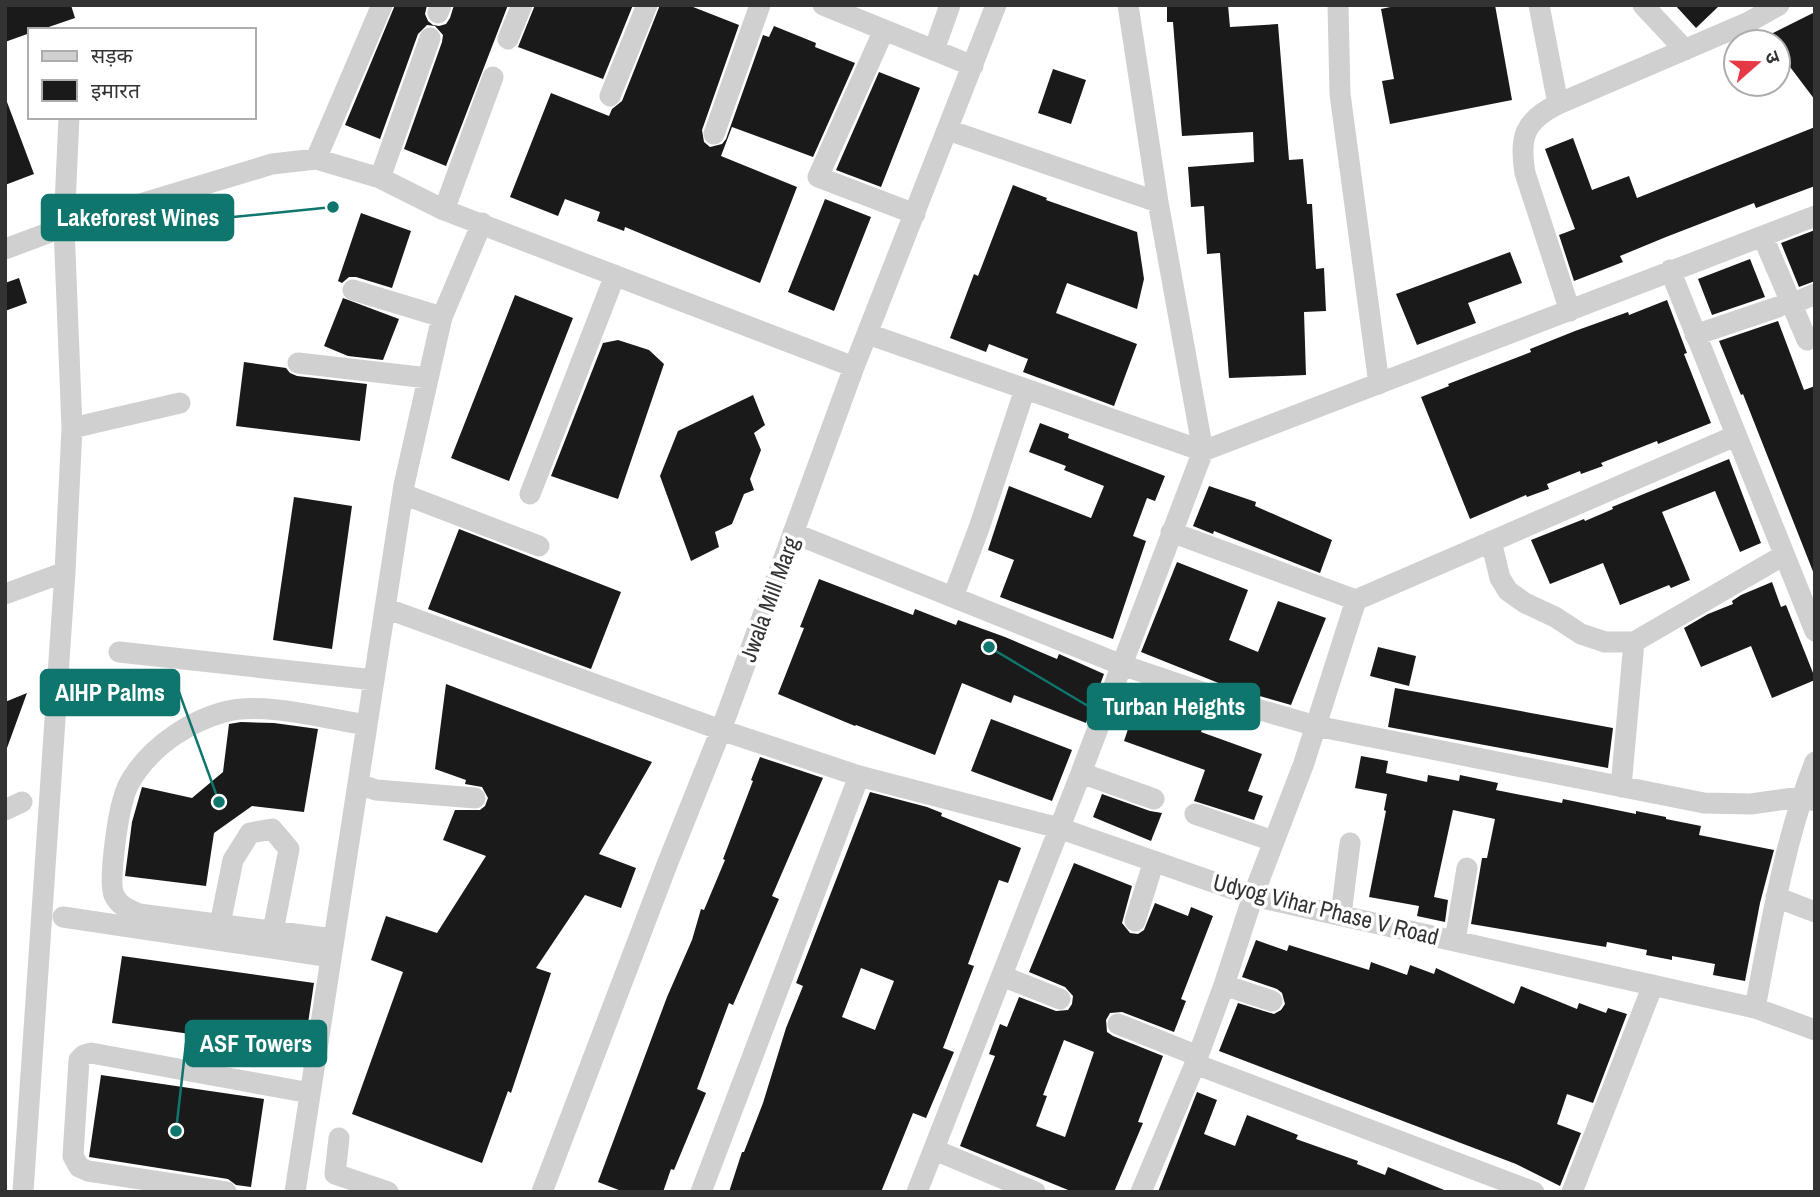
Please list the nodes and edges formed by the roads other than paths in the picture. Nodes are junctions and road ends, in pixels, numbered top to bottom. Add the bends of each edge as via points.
1 (382, 5) edge
2 (522, 5) edge
3 (647, 5) edge
4 (761, 5) edge
5 (823, 5) edge
6 (950, 5) edge
7 (996, 5) edge
8 (1128, 5) edge
9 (1338, 5) edge
10 (1539, 5) edge
11 (1643, 5) edge
12 (1779, 5) edge
13 (884, 30) junction
14 (430, 38) dead end
15 (508, 39) dead end
16 (934, 50) junction
17 (1685, 50) junction
18 (973, 66) junction
19 (492, 77) dead end
20 (610, 96) dead end
21 (1558, 104) junction
22 (69, 119) edge
23 (948, 130) junction
24 (714, 134) dead end
25 (316, 159) junction
26 (380, 178) junction
27 (1158, 202) junction
28 (444, 210) junction
29 (915, 214) junction
30 (1815, 216) edge
31 (482, 223) junction
32 (64, 227) junction
33 (1763, 237) junction
34 (5, 249) edge
35 (1670, 270) junction
36 (615, 275) junction
37 (353, 290) dead end
38 (1815, 294) edge
39 (1785, 305) junction
40 (1570, 311) junction
41 (442, 317) junction
42 (868, 334) junction
43 (1695, 335) junction
44 (1807, 340) dead end
45 (298, 363) dead end
46 (854, 367) junction
47 (428, 378) junction
48 (1379, 384) junction
49 (1025, 389) junction
50 (180, 403) dead end
51 (72, 428) junction
52 (1735, 436) junction
53 (1203, 451) junction
54 (403, 494) junction
55 (530, 495) dead end
56 (1171, 532) junction
57 (793, 533) junction
58 (1491, 541) junction
59 (539, 546) dead end
60 (1784, 555) junction
61 (65, 572) junction
62 (5, 594) edge
63 (953, 597) junction
64 (1356, 600) junction
65 (385, 608) junction
66 (1815, 631) edge
67 (1634, 642) junction
68 (118, 652) dead end
69 (1122, 665) junction
70 (374, 680) junction
71 (367, 725) junction
72 (1316, 726) junction
73 (721, 730) junction
74 (1815, 762) edge
75 (1082, 773) junction
76 (859, 776) junction
77 (358, 783) junction
78 (1621, 787) junction
79 (475, 798) dead end
80 (1154, 799) dead end
81 (1808, 799) edge
82 (1195, 814) dead end
83 (1059, 828) junction
84 (1273, 841) junction
85 (1350, 843) dead end
86 (1154, 861) junction
87 (1467, 867) dead end
88 (1253, 895) junction
89 (1776, 897) junction
90 (1815, 912) edge
91 (1341, 915) junction
92 (63, 917) dead end
93 (1135, 921) dead end
94 (220, 925) junction
95 (273, 931) junction
96 (1455, 941) junction
97 (332, 948) junction
98 (1002, 976) junction
99 (1224, 985) junction
100 (1653, 985) junction
101 (1060, 999) dead end
102 (1272, 1001) dead end
103 (1755, 1008) junction
104 (1118, 1024) dead end
105 (1815, 1030) edge
106 (1196, 1060) junction
107 (310, 1093) junction
108 (339, 1138) dead end
109 (935, 1150) junction
110 (1000, 1185) edge
111 (23, 1192) edge
112 (226, 1192) edge
113 (295, 1192) edge
114 (388, 1192) edge
115 (542, 1192) edge
116 (701, 1192) edge
117 (917, 1192) edge
118 (1035, 1192) edge
119 (1141, 1192) edge
120 (1534, 1192) edge
121 (1572, 1192) edge

1 - 25 street
2 - 15 street
3 - 20 street
4 - 24 street
5 - 13 street
6 - 16 street
7 - 18 street, Jwala Mill Marg
8 - 27 street
9 - 48 street via 1340,94
10 - 21 street
11 - 17 street
12 - 17 street
13 - 16 street
13 - 29 street via 818,177
14 - 26 street
16 - 18 street
17 - 21 street
18 - 23 street, Jwala Mill Marg
19 - 28 street
21 - 40 street via 1525,130 1522,151
22 - 32 street
23 - 27 street
23 - 29 street, Jwala Mill Marg
25 - 26 street
25 - 32 street via 272,164
26 - 28 street
27 - 53 street
28 - 31 street
29 - 42 street, Jwala Mill Marg
30 - 33 street
31 - 36 street
31 - 41 street
32 - 34 street
32 - 51 street
33 - 35 street
33 - 39 street
35 - 40 street
35 - 43 street
36 - 46 street
36 - 55 street
37 - 41 street
38 - 39 street
39 - 43 street
39 - 44 street
40 - 48 street
41 - 47 street
42 - 46 street, Jwala Mill Marg
42 - 49 street
43 - 52 street
45 - 47 street
46 - 57 street, Jwala Mill Marg
47 - 54 street
48 - 53 street
49 - 53 street
49 - 63 street
50 - 51 street
51 - 61 street
52 - 58 street
52 - 60 street
53 - 56 street
54 - 59 street
54 - 65 street
56 - 64 street
56 - 69 street
57 - 63 street
57 - 73 street, Jwala Mill Marg
58 - 64 street
58 - 67 street via 1508,591 1581,634 1605,642
60 - 66 street
60 - 67 street
61 - 62 street
61 - 111 street
63 - 69 street
64 - 72 street
65 - 70 street
65 - 73 street, Udyog Vihar Phase V Road
67 - 78 street
68 - 70 street
69 - 72 street
69 - 75 street
70 - 71 street
71 - 77 street
71 - 94 street via 261,708 225,711 191,725 161,745 136,772 123,800 111,882 114,896 124,908 139,914
72 - 78 street
72 - 84 street
73 - 76 street, Udyog Vihar Phase V Road
73 - 115 street, Jwala Mill Marg
74 - 81 street
75 - 80 street
75 - 83 street
76 - 83 street, Udyog Vihar Phase V Road
76 - 116 street
77 - 79 street via 376,790
77 - 97 street
78 - 81 street via 1704,803
81 - 89 street
82 - 84 street
83 - 86 street, Udyog Vihar Phase V Road
83 - 98 street
84 - 88 street
85 - 91 street
86 - 88 street, Udyog Vihar Phase V Road
86 - 93 street
87 - 96 street
88 - 91 street, Udyog Vihar Phase V Road
88 - 99 street
89 - 90 street
89 - 103 street
91 - 96 street, Udyog Vihar Phase V Road
92 - 97 street
94 - 95 street
94 - 95 street via 233,860 250,833 272,829 289,849
95 - 97 street
96 - 100 street, Udyog Vihar Phase V Road
97 - 107 street
98 - 101 street
98 - 109 street
99 - 102 street
99 - 106 street
100 - 103 street, Udyog Vihar Phase V Road
100 - 121 street
103 - 105 street, Udyog Vihar Phase V Road
104 - 106 street
106 - 119 street
106 - 120 street
107 - 112 street via 92,1053 79,1060 73,1156 79,1167
107 - 113 street
108 - 114 street via 335,1174
109 - 110 street
109 - 117 street
110 - 118 street

